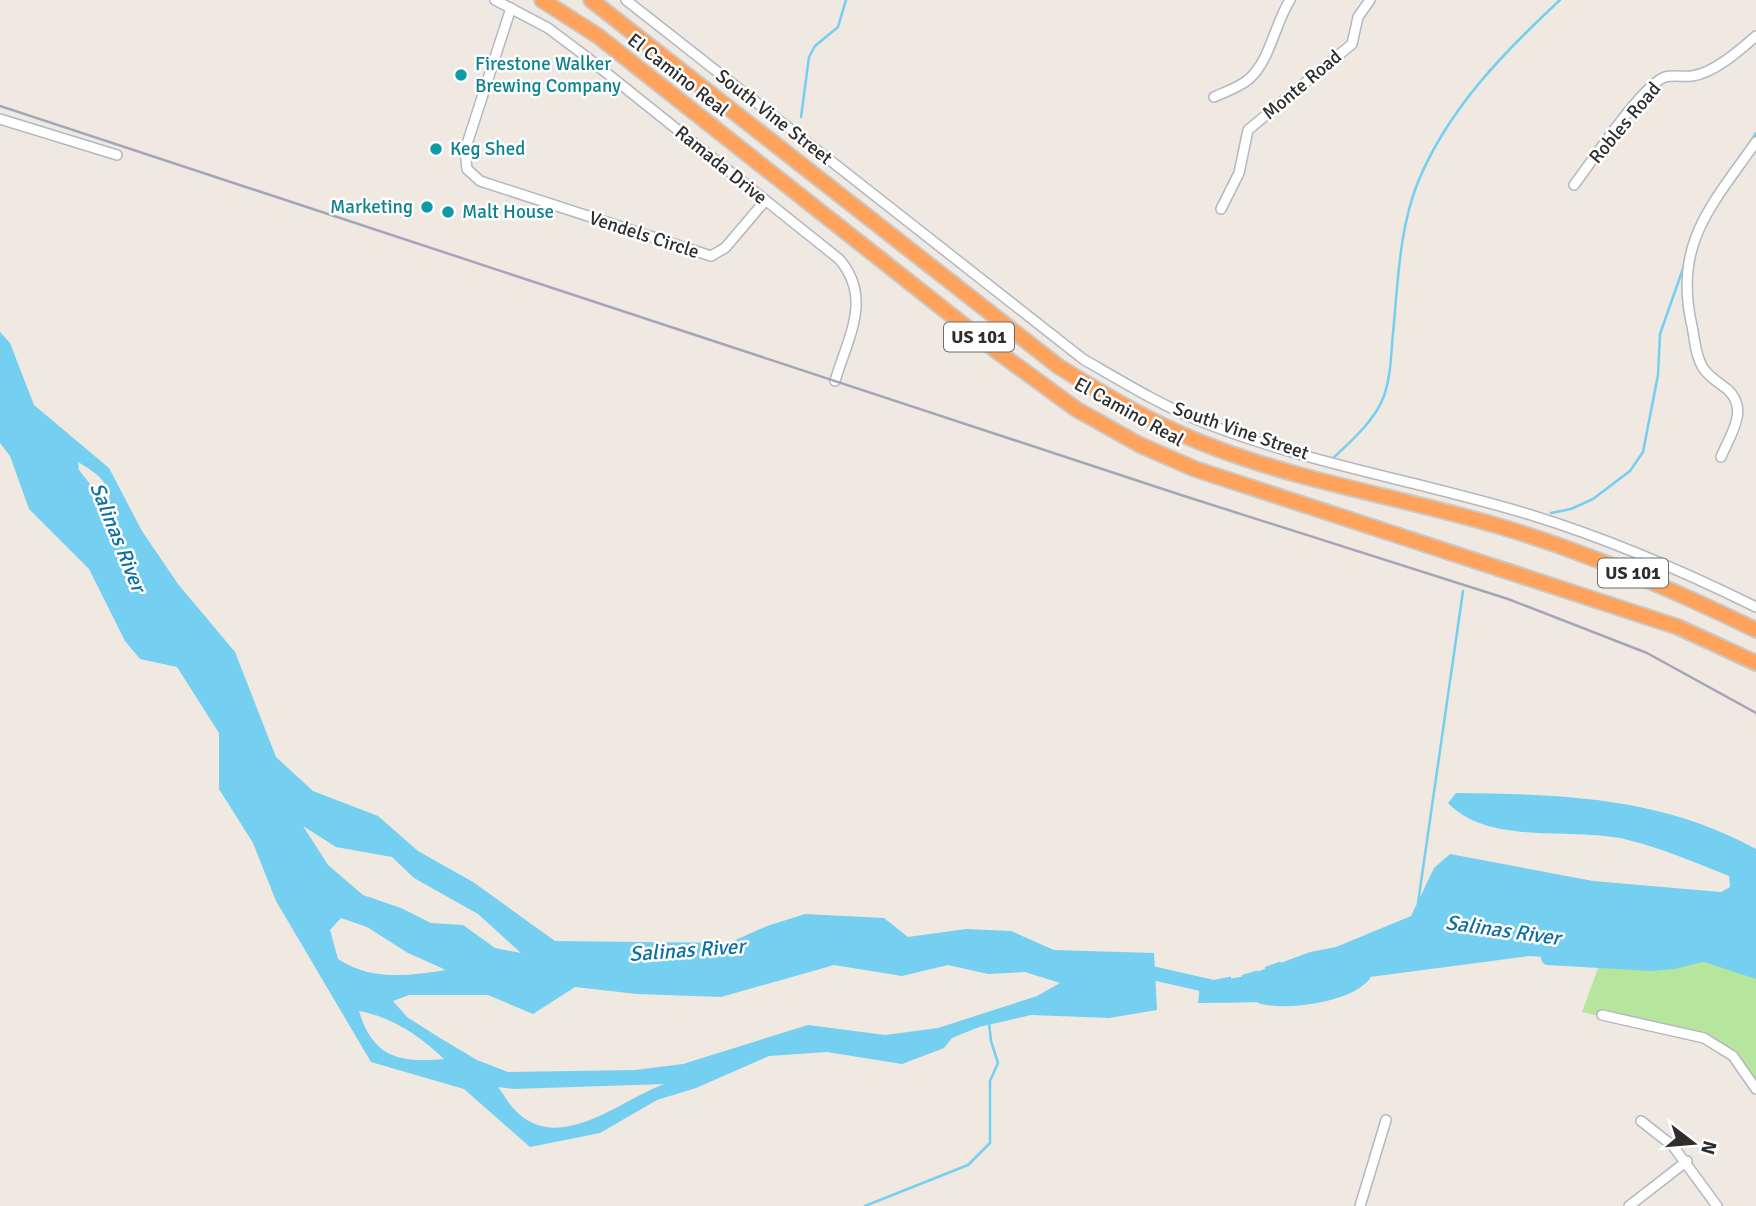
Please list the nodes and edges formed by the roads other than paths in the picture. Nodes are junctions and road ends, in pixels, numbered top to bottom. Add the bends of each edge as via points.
1 (495, 0) edge
2 (541, 0) edge
3 (592, 0) edge
4 (626, 0) edge
5 (1290, 0) edge
6 (1370, 0) edge
7 (511, 8) junction
8 (1756, 36) edge
9 (1214, 97) dead end
10 (0, 119) edge
11 (1756, 142) edge
12 (117, 155) dead end
13 (1574, 185) dead end
14 (765, 201) junction
15 (1221, 209) dead end
16 (835, 381) dead end
17 (1721, 457) dead end
18 (1756, 607) edge
19 (1678, 627) junction
20 (1756, 630) edge
21 (1756, 663) edge
22 (1756, 674) edge
23 (1602, 1015) dead end
24 (1756, 1089) edge
25 (1386, 1120) dead end
26 (1641, 1121) dead end
27 (1687, 1161) junction
28 (1360, 1206) edge
29 (1629, 1206) edge
30 (1717, 1206) edge

1 - 7 street, Ramada Drive
2 - 19 highway, El Camino Real / US 101 via 598,36 994,349 1076,409 1140,445 1195,469
3 - 20 highway, El Camino Real / US 101 via 1058,366 1130,410 1264,465 1505,528 1598,559
4 - 18 street, South Vine Street via 1083,359 1143,394 1204,422 1327,461 1527,514 1645,555
5 - 9 street via 1255,72
6 - 15 street, Monte Road via 1359,17 1352,44 1248,130 1239,173
7 - 14 street, Ramada Drive via 584,55
7 - 14 street, Vendels Circle via 465,150 464,162 472,176 543,204 711,256 725,248
8 - 13 street, Robles Road via 1706,72 1658,82
10 - 12 street
11 - 17 street via 1703,220 1685,272 1697,355 1704,370 1732,394 1739,409
14 - 16 street, Ramada Drive via 839,259 856,285 858,306
19 - 21 highway, El Camino Real / US 101
19 - 22 highway
23 - 24 street via 1704,1038 1732,1056
25 - 28 street
26 - 27 street
27 - 29 street
27 - 30 street

